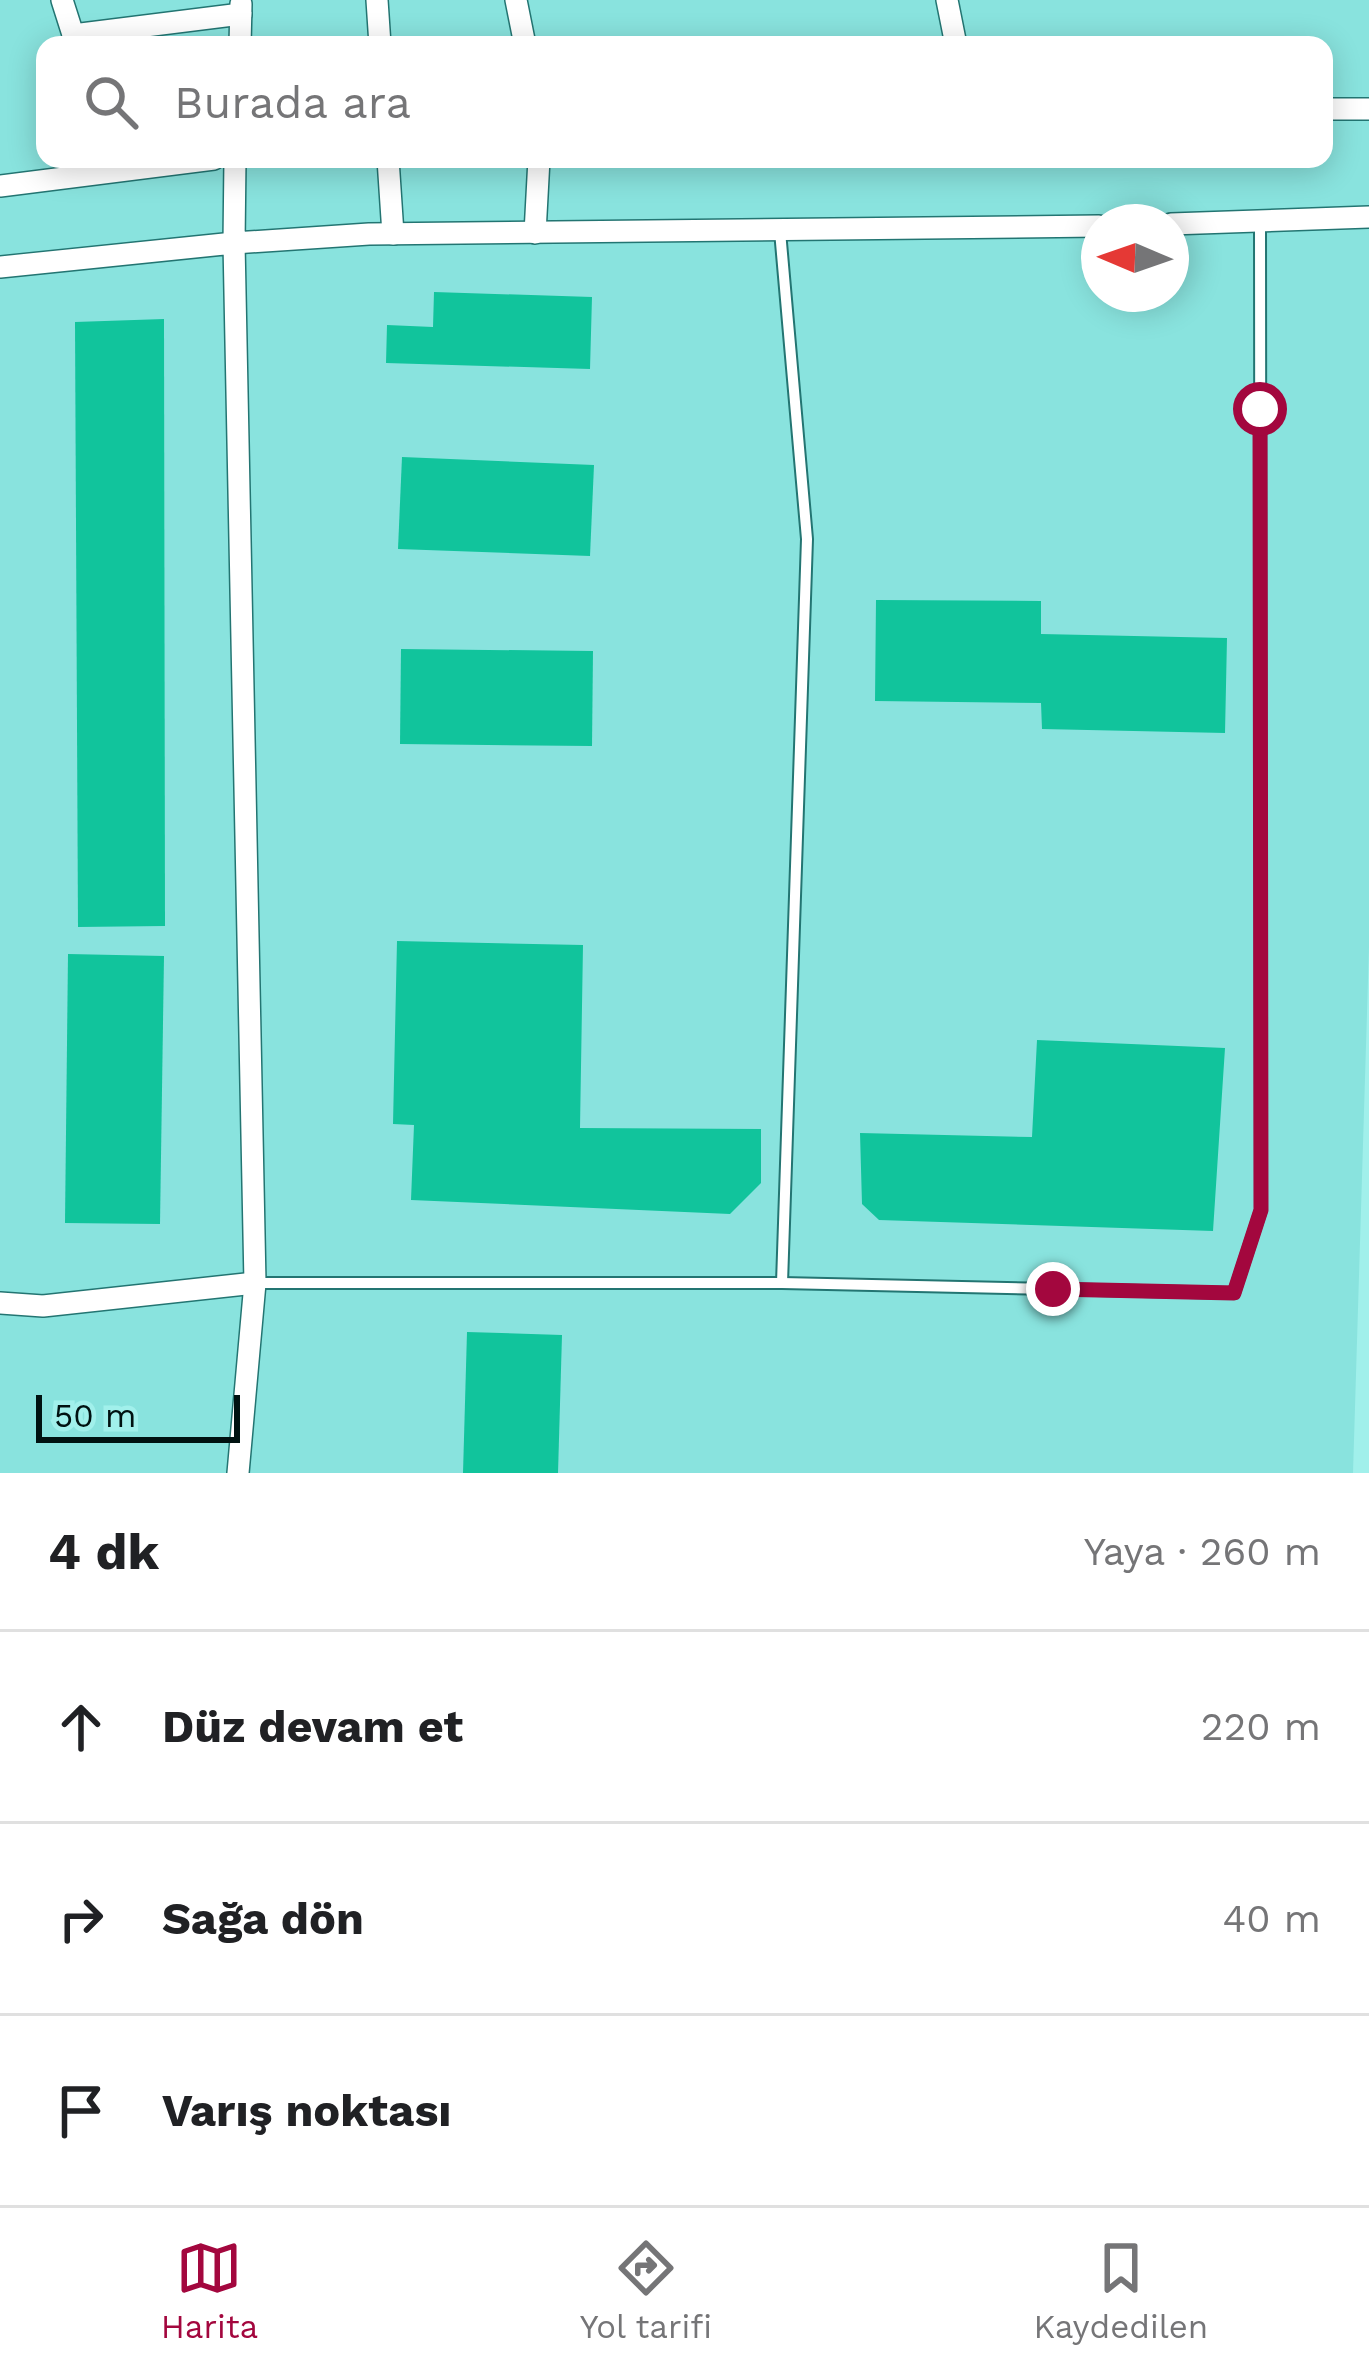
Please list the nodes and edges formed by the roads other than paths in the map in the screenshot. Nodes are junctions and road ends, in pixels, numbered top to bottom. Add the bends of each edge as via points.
1 (62, 0) edge
2 (377, 0) edge
3 (516, 0) edge
4 (947, 0) edge
5 (241, 7) edge
6 (74, 36) edge
7 (95, 36) edge
8 (379, 36) edge
9 (523, 36) edge
10 (954, 36) edge
11 (1333, 109) edge
12 (1369, 109) edge
13 (93, 168) edge
14 (235, 168) edge
15 (389, 168) edge
16 (539, 168) edge
17 (0, 186) edge
18 (1369, 217) edge
19 (1260, 221) junction
20 (1189, 223) edge
21 (1081, 226) edge
22 (780, 231) junction
23 (535, 233) junction
24 (394, 234) junction
25 (234, 243) junction
26 (0, 267) edge
27 (255, 1283) junction
28 (782, 1283) junction
29 (0, 1303) edge
30 (238, 1473) edge

1 - 6 street
2 - 8 street
3 - 9 street
4 - 10 street
5 - 7 street
11 - 12 street
13 - 17 street
14 - 25 street
15 - 24 street
16 - 23 street
18 - 19 street
19 - 20 street
19 - 28 lane via 1261,1210 1234,1293
21 - 22 street
22 - 23 street
22 - 28 lane via 807,539
23 - 24 street
24 - 25 street
25 - 26 street
25 - 27 street
27 - 28 lane
27 - 29 street via 43,1306
27 - 30 street

